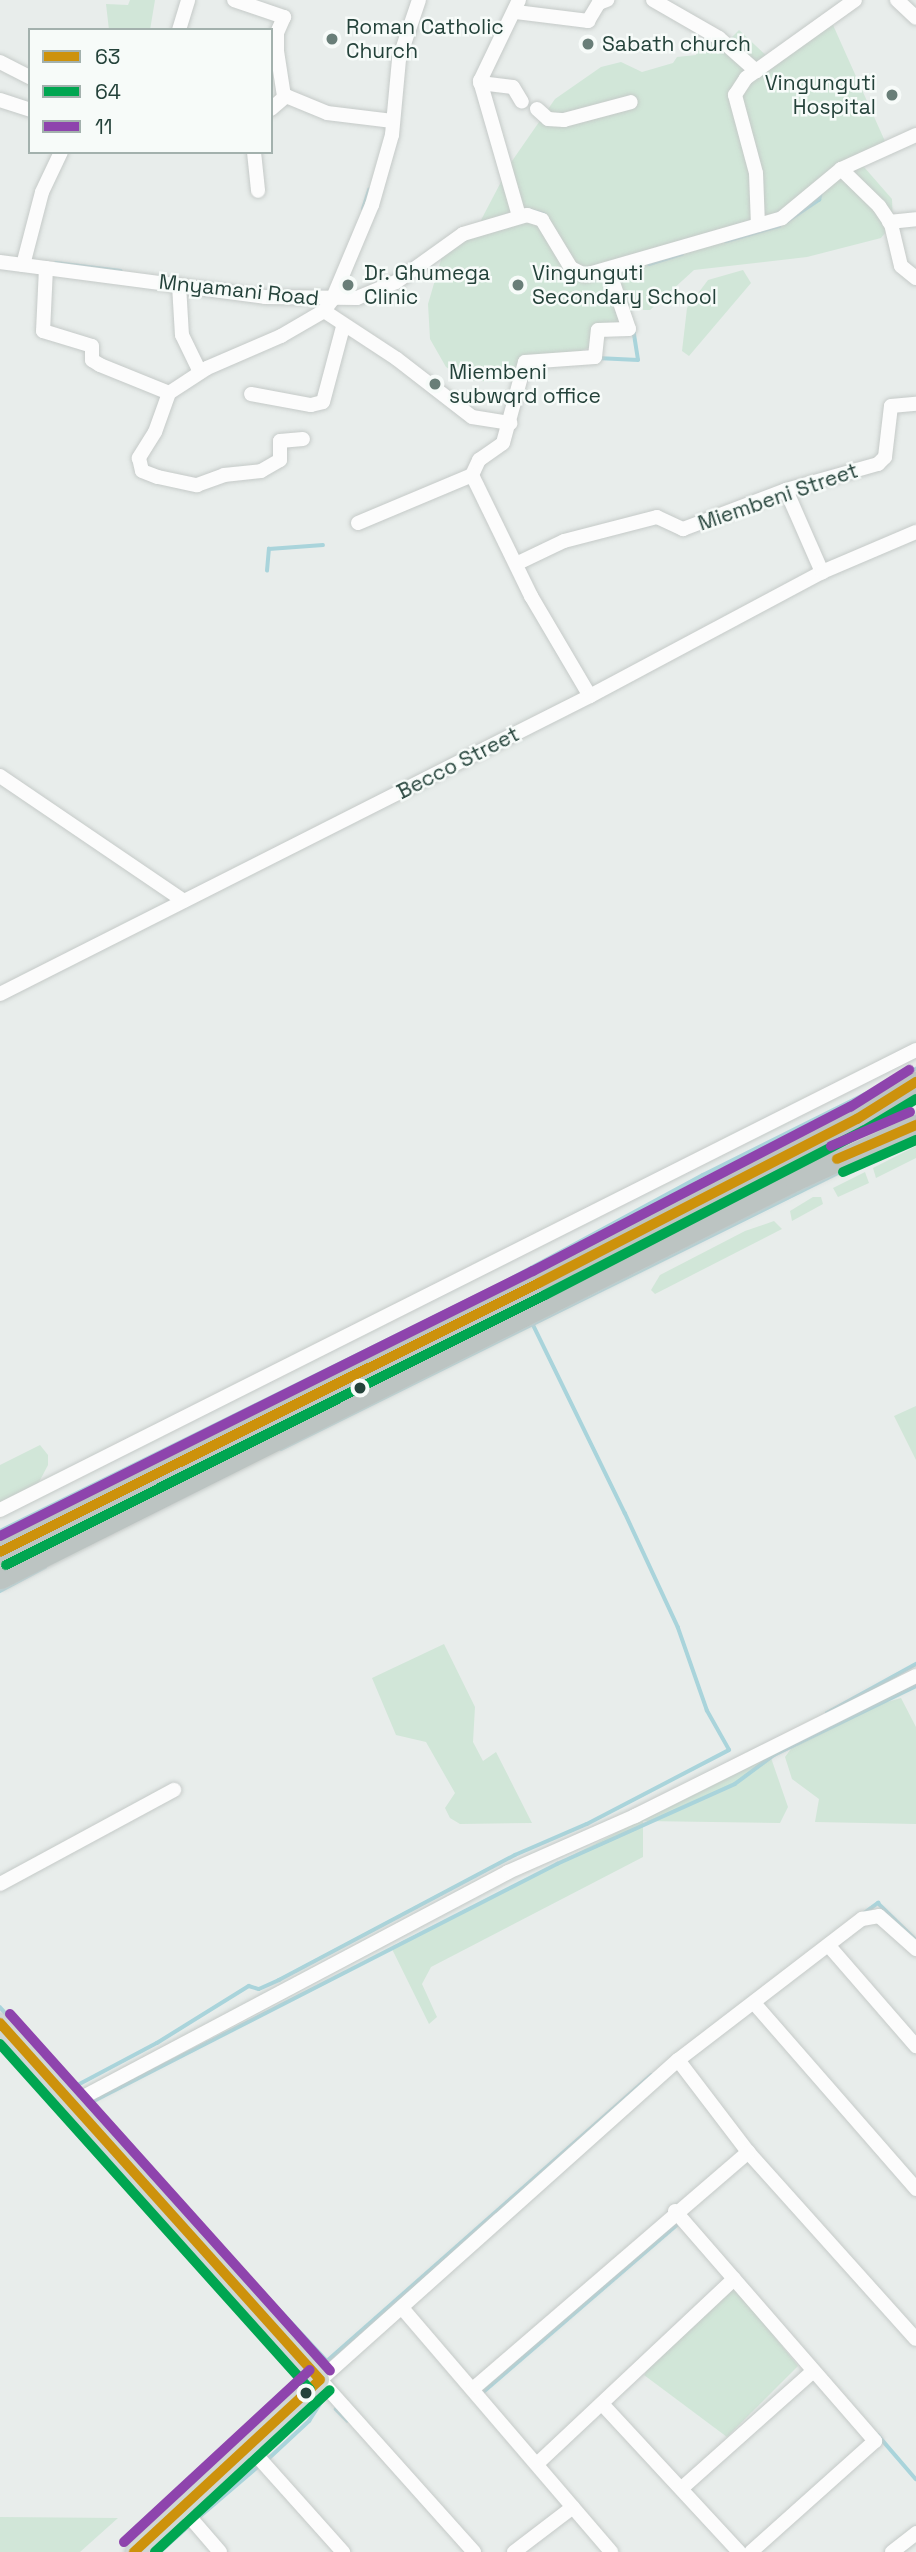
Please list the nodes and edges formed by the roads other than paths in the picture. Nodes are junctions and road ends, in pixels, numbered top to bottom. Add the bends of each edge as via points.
1 (188, 0) edge
2 (234, 0) edge
3 (419, 0) edge
4 (607, 0) edge
5 (653, 0) edge
6 (855, 0) edge
7 (897, 0) edge
8 (517, 6) edge
9 (916, 18) edge
10 (180, 28) edge
11 (0, 62) edge
12 (756, 71) junction
13 (28, 76) edge
14 (480, 83) junction
15 (284, 96) junction
16 (0, 100) edge
17 (522, 102) dead end
18 (631, 102) dead end
19 (273, 107) edge
20 (28, 109) edge
21 (537, 109) dead end
22 (393, 121) junction
23 (916, 135) edge
24 (60, 154) edge
25 (254, 154) edge
26 (841, 169) junction
27 (258, 191) dead end
28 (519, 216) junction
29 (916, 219) edge
30 (889, 222) junction
31 (758, 225) junction
32 (0, 262) edge
33 (23, 264) junction
34 (46, 268) junction
35 (609, 271) junction
36 (916, 278) edge
37 (179, 285) junction
38 (328, 305) junction
39 (343, 327) junction
40 (200, 372) junction
41 (169, 393) junction
42 (251, 394) dead end
43 (916, 404) edge
44 (511, 423) junction
45 (303, 439) dead end
46 (472, 475) junction
47 (786, 490) junction
48 (358, 523) dead end
49 (916, 532) edge
50 (518, 563) junction
51 (822, 572) junction
52 (590, 696) junction
53 (0, 776) edge
54 (184, 901) junction
55 (0, 994) edge
56 (916, 1049) edge
57 (916, 1082) edge
58 (916, 1125) edge
59 (0, 1510) edge
60 (0, 1552) edge
61 (0, 1578) edge
62 (916, 1676) edge
63 (174, 1790) dead end
64 (0, 1884) edge
65 (829, 1945) junction
66 (916, 1948) edge
67 (754, 2003) junction
68 (0, 2023) edge
69 (916, 2046) edge
70 (678, 2060) junction
71 (74, 2102) junction
72 (748, 2152) junction
73 (916, 2189) edge
74 (675, 2211) junction
75 (734, 2279) junction
76 (403, 2309) junction
77 (916, 2339) edge
78 (812, 2372) junction
79 (320, 2380) junction
80 (474, 2388) junction
81 (604, 2406) junction
82 (250, 2448) junction
83 (538, 2463) junction
84 (682, 2488) junction
85 (573, 2507) junction
86 (182, 2508) junction
87 (916, 2533) edge
88 (134, 2552) edge
89 (220, 2552) edge
90 (344, 2552) edge
91 (474, 2552) edge
92 (514, 2552) edge
93 (611, 2552) edge
94 (739, 2552) edge
95 (751, 2552) edge
96 (892, 2552) edge

1 - 10 street
2 - 15 street via 284,17 277,33
3 - 22 street, Mnyamani Road via 399,59
4 - 8 street via 599,3 588,21
5 - 12 street via 719,38
6 - 12 street
7 - 9 street
8 - 14 street
11 - 13 street
12 - 31 street via 741,82 735,95 757,173
14 - 17 street via 513,87
14 - 28 street
15 - 19 street
15 - 22 street via 327,113
16 - 20 street
18 - 21 street via 564,120 548,119
22 - 38 street, Mnyamani Road via 372,205
23 - 26 street
24 - 33 street via 42,192
25 - 27 street
26 - 30 street
26 - 31 street via 782,218
28 - 35 street via 542,220 575,272
28 - 38 street via 463,234 386,286
29 - 30 street
30 - 36 street via 901,266
31 - 35 street
32 - 33 street, Mnyamani Road
33 - 34 street, Mnyamani Road
34 - 37 street, Mnyamani Road
34 - 41 street via 43,331 92,346 92,360 100,365
35 - 44 street via 629,329 598,330 594,357 525,362
37 - 38 street, Mnyamani Road
37 - 40 street via 183,335
38 - 39 street
38 - 40 street
39 - 42 street via 323,401 311,405
39 - 44 street via 397,359 472,417
40 - 41 street
41 - 45 street via 155,432 139,458 142,471 158,477 197,485 224,475 261,471 280,460 280,441
43 - 47 street, Miembeni Street via 891,406 884,460 843,477
44 - 46 street via 503,443 479,460
46 - 48 street
46 - 50 street
47 - 50 street, Miembeni Street via 684,529 657,517 601,530
47 - 51 street
49 - 51 street, Becco Street
50 - 52 street via 531,596
51 - 52 street, Becco Street
52 - 54 street, Becco Street
53 - 54 street
54 - 55 street, Becco Street
56 - 59 street
57 - 60 highway via 857,1119 539,1283
58 - 61 highway via 806,1174
62 - 71 street via 635,1815 508,1872
63 - 64 street
65 - 66 street via 862,1919 879,1916
65 - 67 street
65 - 69 street
67 - 70 street
67 - 73 street
68 - 71 main road
70 - 72 street
70 - 76 street
71 - 79 main road
72 - 74 street
72 - 77 street
74 - 75 street
74 - 80 street
75 - 78 street
75 - 81 street
76 - 79 street
76 - 80 street
78 - 84 street
78 - 95 street via 875,2441
79 - 82 main road
79 - 91 street
80 - 83 street
81 - 83 street
81 - 84 street
82 - 86 main road
82 - 90 street
83 - 85 street
84 - 94 street
85 - 92 street
85 - 93 street
86 - 88 main road
86 - 89 street
87 - 96 street

